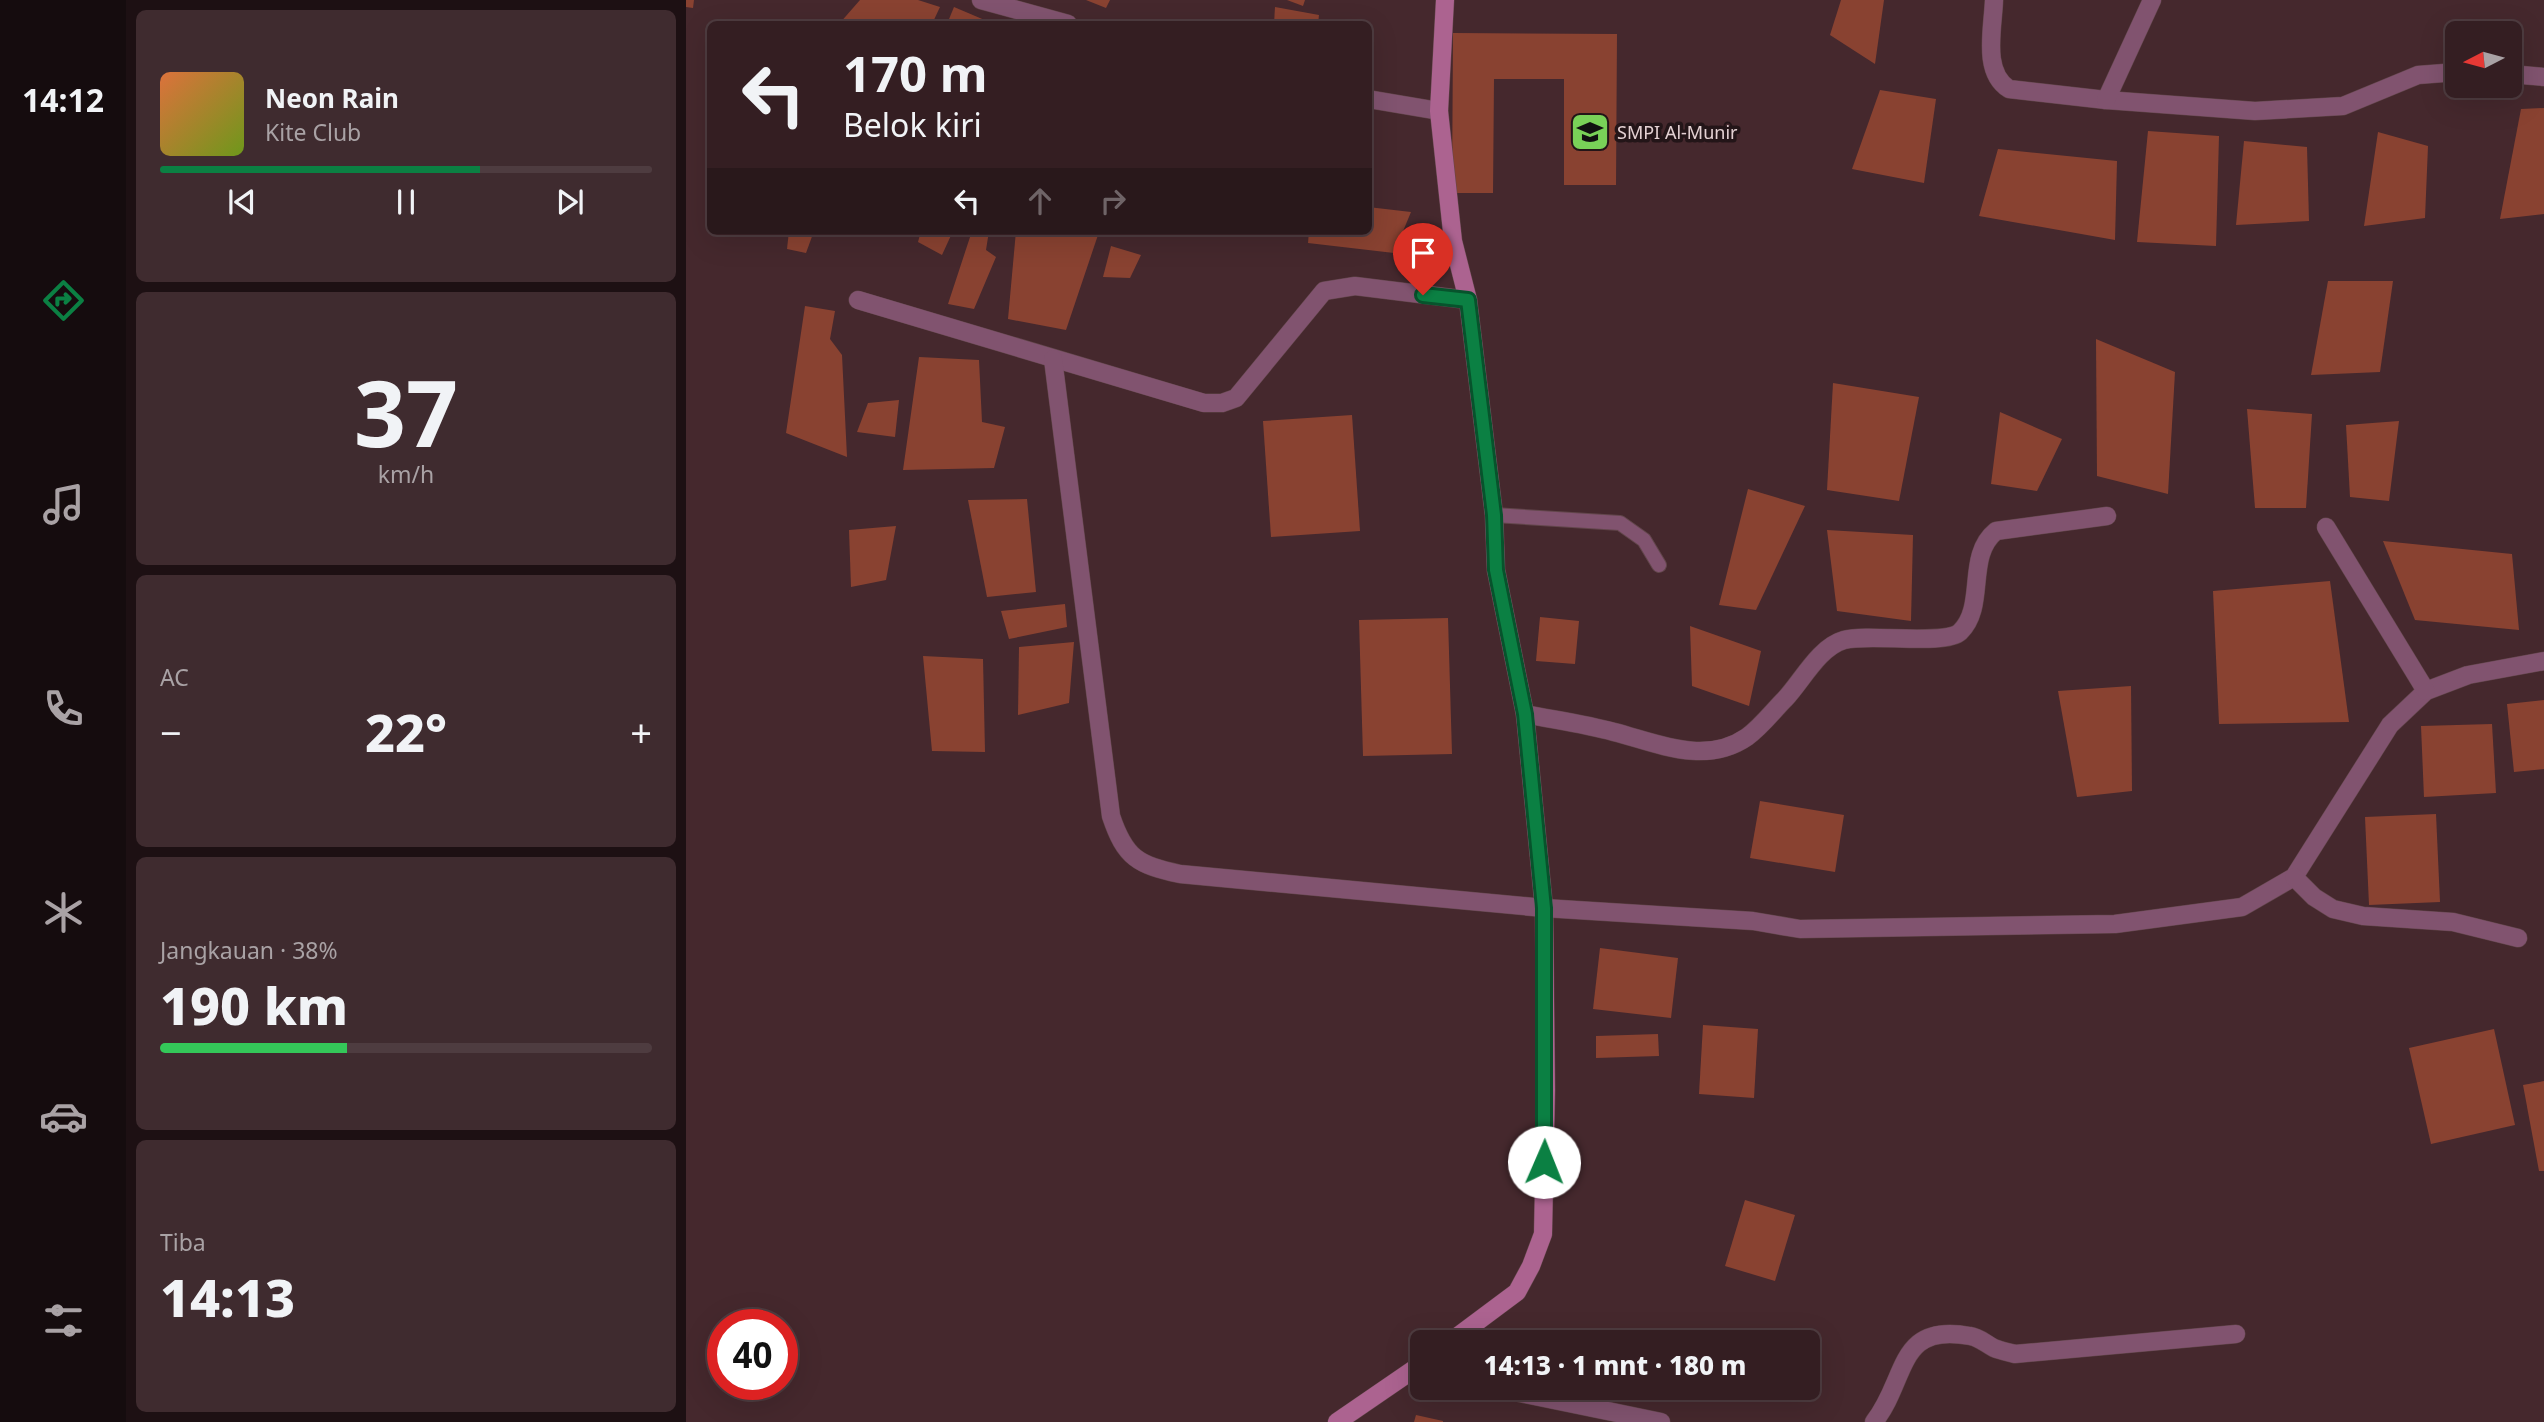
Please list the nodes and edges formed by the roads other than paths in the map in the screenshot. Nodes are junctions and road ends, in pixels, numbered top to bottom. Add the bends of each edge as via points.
1 (981, 0) edge
2 (1445, 0) edge
3 (1994, 0) edge
4 (2152, 0) edge
5 (1057, 21) edge
6 (2445, 73) edge
7 (2522, 75) edge
8 (2544, 77) edge
9 (1372, 100) edge
10 (2106, 100) junction
11 (1439, 111) junction
12 (858, 300) dead end
13 (1468, 300) junction
14 (1054, 359) junction
15 (1494, 515) junction
16 (2107, 516) dead end
17 (2326, 527) dead end
18 (1658, 565) dead end
19 (2544, 662) edge
20 (2426, 691) junction
21 (1525, 714) junction
22 (2294, 877) junction
23 (1544, 908) junction
24 (2518, 938) dead end
25 (1466, 1330) edge
26 (2236, 1334) dead end
27 (1410, 1373) edge
28 (1554, 1400) edge
29 (1337, 1422) edge
30 (1661, 1422) edge
31 (1874, 1422) edge

1 - 5 street
2 - 11 street
3 - 10 street via 1992,68 1997,81 2010,89
4 - 10 street
6 - 10 street via 2418,75 2335,107 2255,111
7 - 8 street
9 - 11 street
11 - 13 street via 1453,241
12 - 14 street
13 - 14 street via 1355,286 1324,291 1236,398 1222,403 1204,403
13 - 15 street
14 - 23 street via 1111,816 1119,842 1142,866 1180,874
15 - 18 lane via 1620,523 1644,540
15 - 21 street via 1496,570
16 - 21 street via 1996,531 1984,540 1968,624 1956,636 1842,640 1823,653 1746,737 1715,750 1682,751
17 - 20 street
19 - 20 street via 2468,675
20 - 22 street via 2390,725
21 - 23 street
22 - 23 street via 2242,907 2115,924 1800,929 1754,921
22 - 24 street via 2333,909 2363,916 2453,922
23 - 25 street via 1543,1234 1517,1292
26 - 31 street via 2015,1353 1974,1336 1947,1333 1924,1337 1910,1348 1889,1402
27 - 29 street
28 - 30 street

